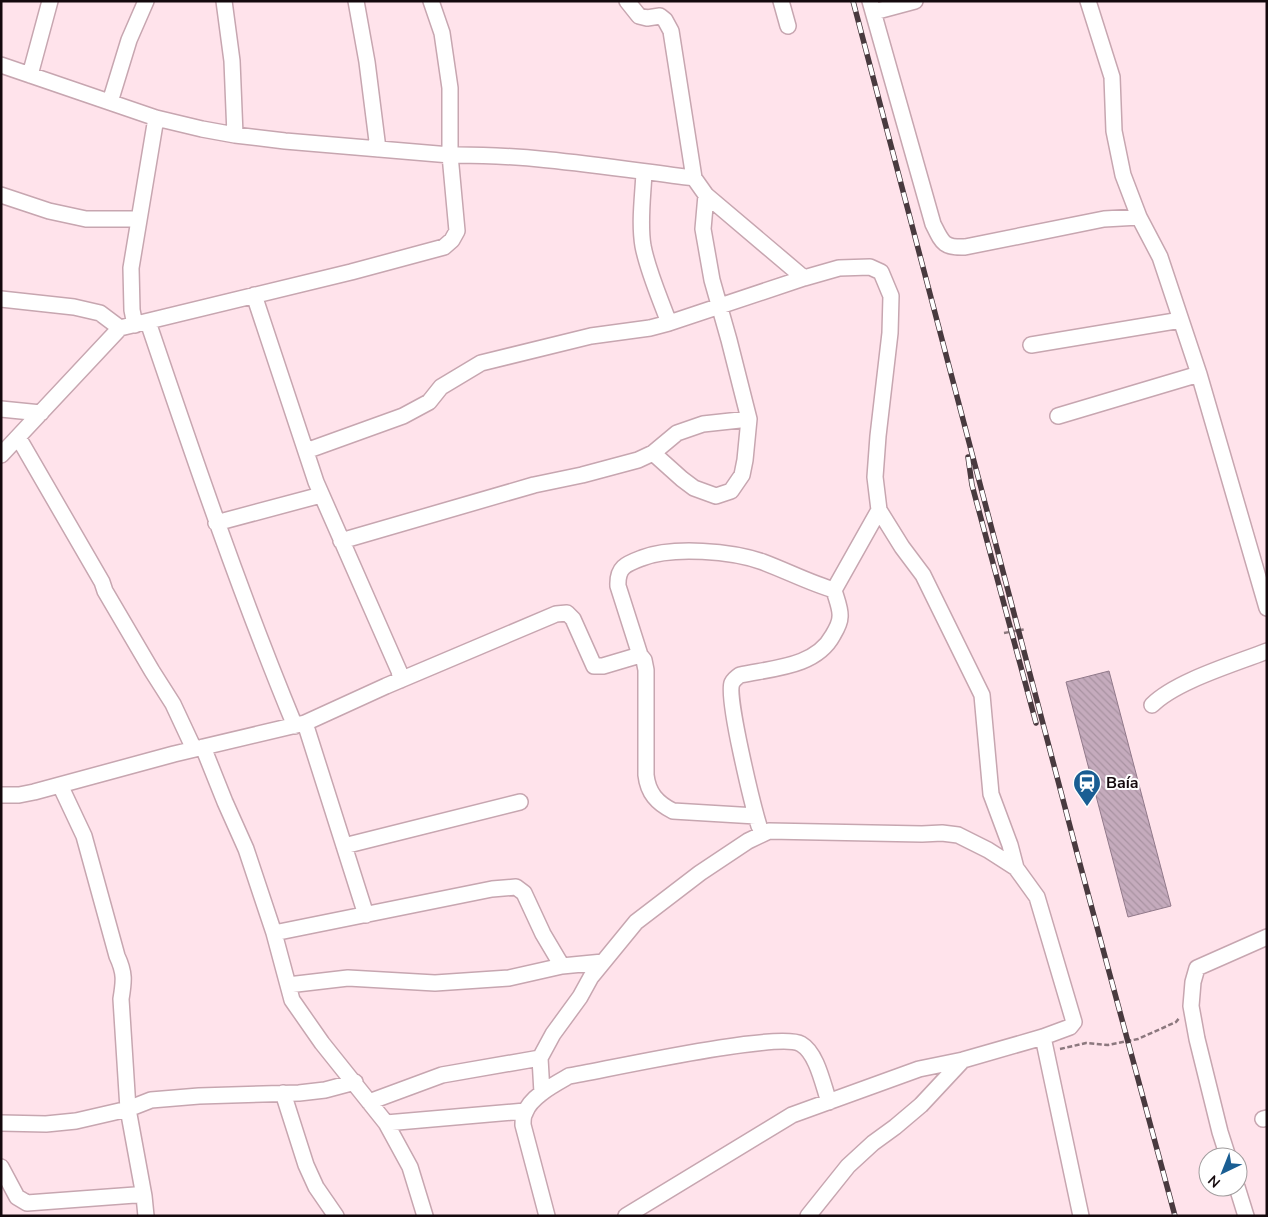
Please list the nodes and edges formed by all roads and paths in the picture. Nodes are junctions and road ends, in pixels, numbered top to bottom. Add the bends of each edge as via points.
1 (50, 1) edge
2 (146, 1) edge
3 (224, 1) edge
4 (356, 1) edge
5 (431, 1) edge
6 (627, 1) edge
7 (781, 1) edge
8 (915, 1) edge
9 (1088, 1) edge
10 (872, 6) edge
11 (788, 26) dead end
12 (1, 65) edge
13 (30, 75) junction
14 (110, 102) junction
15 (156, 118) junction
16 (235, 135) junction
17 (378, 149) junction
18 (450, 155) junction
19 (644, 172) junction
20 (694, 178) junction
21 (1, 195) edge
22 (706, 195) junction
23 (1140, 217) junction
24 (139, 219) junction
25 (804, 278) junction
26 (254, 295) junction
27 (1, 299) edge
28 (720, 307) junction
29 (1181, 320) junction
30 (669, 323) junction
31 (134, 325) junction
32 (1031, 345) dead end
33 (1199, 374) junction
34 (1, 409) edge
35 (41, 413) junction
36 (1058, 416) dead end
37 (749, 419) junction
38 (18, 437) junction
39 (306, 451) junction
40 (653, 453) junction
41 (1, 455) edge
42 (321, 495) junction
43 (878, 510) junction
44 (216, 523) junction
45 (341, 541) junction
46 (834, 590) junction
47 (1267, 608) edge
48 (1026, 629) dead end
49 (1004, 633) dead end
50 (1267, 651) edge
51 (640, 655) junction
52 (401, 680) junction
53 (1152, 705) dead end
54 (300, 724) junction
55 (198, 748) junction
56 (60, 785) junction
57 (1, 795) edge
58 (520, 802) dead end
59 (756, 816) junction
60 (761, 834) junction
61 (344, 846) junction
62 (1016, 868) junction
63 (366, 915) junction
64 (274, 933) junction
65 (1267, 937) edge
66 (603, 962) junction
67 (562, 966) junction
68 (288, 985) junction
69 (1191, 1006) junction
70 (1045, 1045) junction
71 (540, 1058) junction
72 (963, 1060) junction
73 (355, 1082) junction
74 (283, 1093) junction
75 (542, 1093) junction
76 (369, 1102) junction
77 (829, 1102) junction
78 (128, 1109) junction
79 (525, 1111) junction
80 (1, 1123) edge
81 (386, 1123) junction
82 (1225, 1147) edge
83 (1, 1167) edge
84 (144, 1196) junction
85 (1240, 1197) edge
86 (146, 1216) edge
87 (336, 1216) edge
88 (426, 1216) edge
89 (547, 1216) edge
90 (626, 1216) edge
91 (808, 1216) edge
92 (1081, 1216) edge
93 (1246, 1216) edge

1 - 13 street
2 - 14 street via 129,40
3 - 16 street via 232,61
4 - 17 street
5 - 18 street via 442,33 449,74
6 - 20 street via 639,16 660,16 671,31
7 - 11 street
8 - 10 street
9 - 23 street via 1112,77 1114,131 1123,175
10 - 23 street via 933,224 944,243 965,247 1104,219
12 - 13 street
13 - 14 street
14 - 15 street
15 - 16 street
15 - 24 street
16 - 17 street
17 - 18 street
18 - 19 street via 505,156
18 - 26 street via 457,231 444,247
19 - 20 street
19 - 30 street via 643,246
20 - 22 street
21 - 24 street via 86,219
22 - 25 street
22 - 28 street via 703,229
23 - 29 street via 1160,258
24 - 31 street via 131,268
25 - 28 street
25 - 43 street via 839,268 870,267 881,272 891,296 875,477
26 - 31 street
26 - 39 street
27 - 31 street via 74,307
28 - 30 street
28 - 37 street
29 - 32 street
29 - 33 street
30 - 39 street via 591,336 481,363 441,387 429,402 409,413
31 - 35 street
31 - 44 street
33 - 36 street
33 - 47 street
34 - 35 street
35 - 38 street
37 - 40 street via 703,424 677,433
37 - 40 street via 742,475 731,491 716,496 694,488
38 - 41 street
38 - 55 street
39 - 42 street
40 - 45 street via 638,460 534,484
42 - 44 street
42 - 45 street
43 - 46 street
43 - 62 street via 923,575 982,695 991,794
44 - 54 street via 259,640
45 - 52 street
46 - 51 street via 746,557 702,551 650,555 624,566 618,577
46 - 59 street via 840,616 829,643 816,655 801,662 740,675 732,683 732,709
48 - 49 path
50 - 53 street via 1193,680
51 - 52 street via 594,666 573,619 567,613 556,614
51 - 59 street via 646,670 646,775 653,797 674,811
52 - 54 street
54 - 55 street
54 - 61 street
55 - 56 street
55 - 64 street via 246,849
56 - 57 street via 19,795
56 - 78 street via 84,836 116,956 122,967
58 - 61 street
59 - 60 street
60 - 62 street via 795,830 942,832 974,842
60 - 66 street via 700,873 636,922
61 - 63 street
62 - 70 street via 1036,897 1074,1022
63 - 64 street
63 - 67 street via 516,887 524,893
64 - 68 street
65 - 69 street via 1197,968
66 - 67 street
66 - 71 street
67 - 68 street via 509,978 435,983 348,978
68 - 73 street via 292,1000
69 - 70 path via 1176,1022 1138,1039 1108,1044
69 - 82 street
70 - 72 street
70 - 92 street
71 - 75 street
71 - 76 street via 442,1075
72 - 77 street via 919,1069
72 - 91 street via 921,1105 848,1166
73 - 74 street via 325,1090
73 - 76 street
74 - 78 street via 151,1100
74 - 87 street via 306,1165 316,1187
75 - 77 street via 569,1076 718,1049 791,1042 802,1045 812,1055
75 - 79 street
76 - 81 street
77 - 90 street via 792,1115
78 - 80 street via 76,1121
78 - 84 street
79 - 81 street
79 - 89 street via 523,1125
81 - 88 street via 410,1167
83 - 84 street via 17,1197 28,1203
84 - 86 street
85 - 93 street

